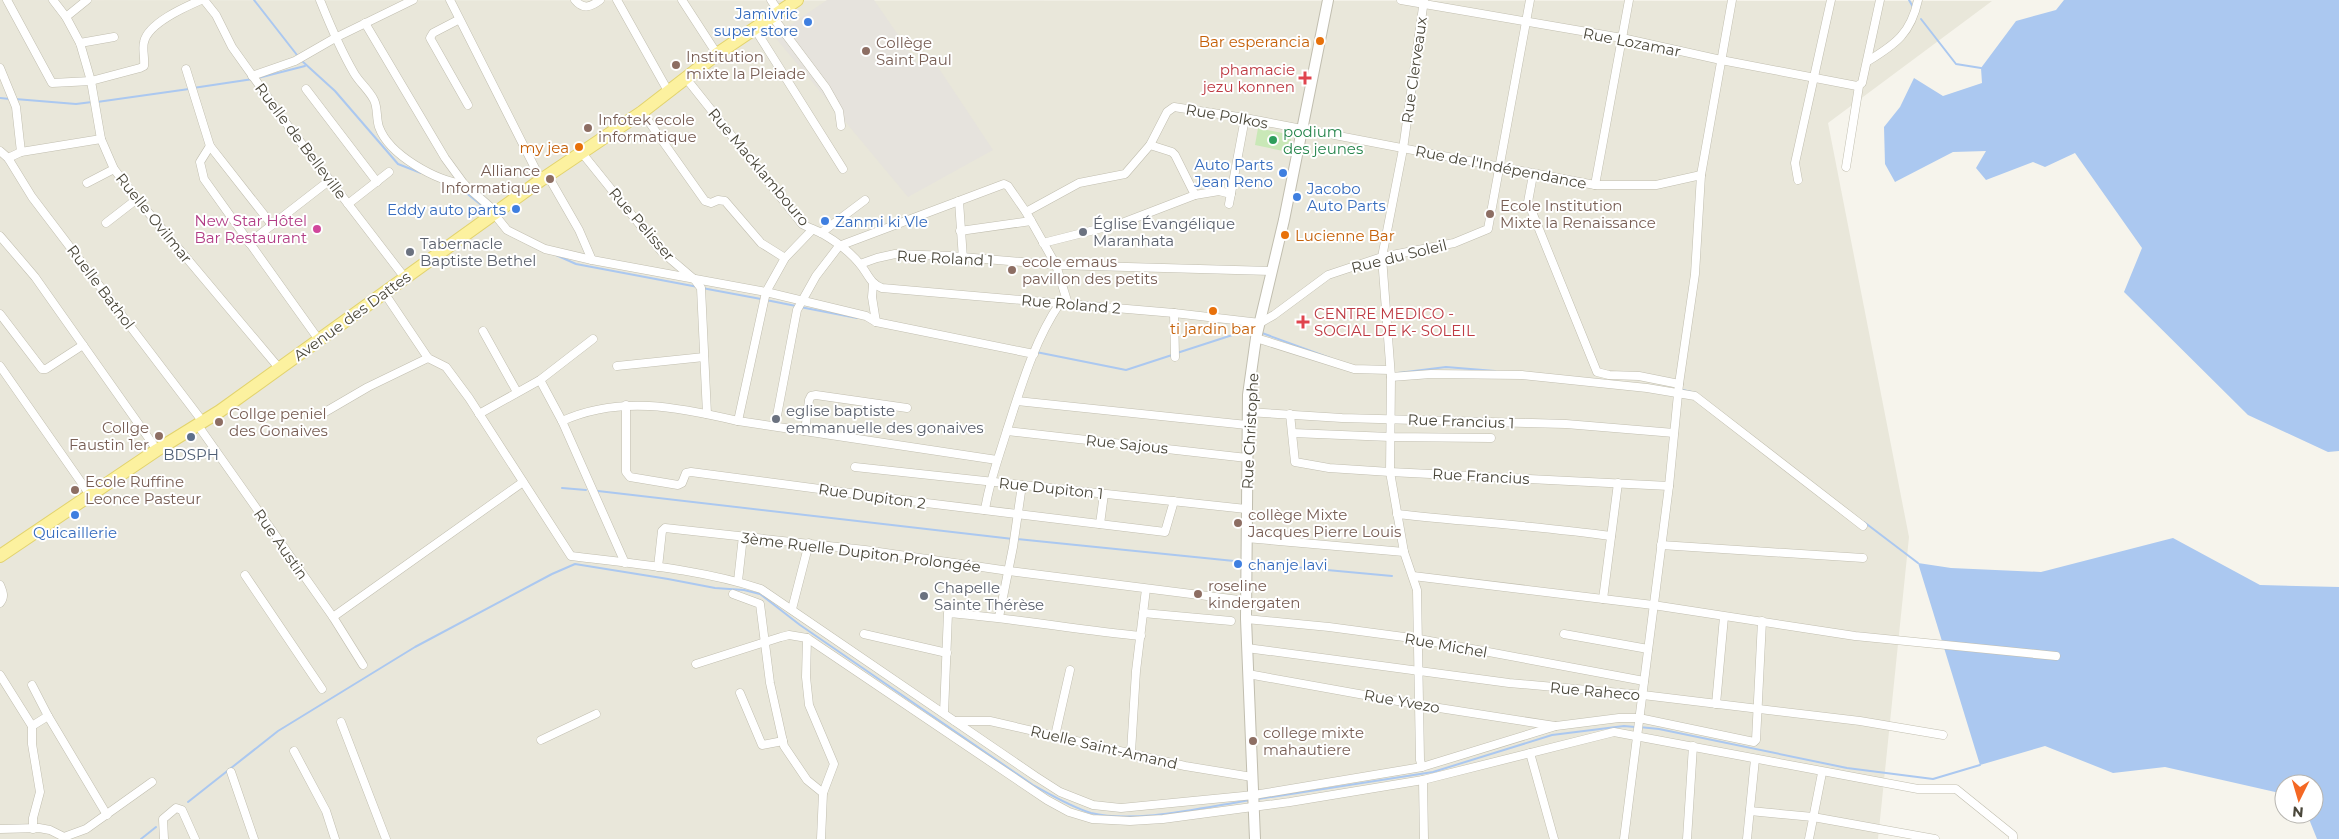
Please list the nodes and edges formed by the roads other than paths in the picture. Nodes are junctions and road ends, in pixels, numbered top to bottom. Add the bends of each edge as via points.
1 (7, 0) edge
2 (53, 0) edge
3 (88, 0) edge
4 (203, 0) edge
5 (320, 0) edge
6 (413, 0) edge
7 (450, 0) edge
8 (575, 0) edge
9 (600, 0) edge
10 (617, 0) edge
11 (682, 0) edge
12 (771, 0) edge
13 (797, 0) edge
14 (1328, 0) edge
15 (1402, 0) edge
16 (1530, 0) edge
17 (1629, 0) edge
18 (1732, 0) edge
19 (1831, 0) edge
20 (1880, 0) edge
21 (1918, 0) edge
22 (1423, 2) edge
23 (775, 14) junction
24 (66, 17) junction
25 (458, 20) junction
26 (365, 23) junction
27 (1526, 23) junction
28 (755, 29) junction
29 (114, 37) dead end
30 (335, 38) junction
31 (1622, 38) junction
32 (80, 44) junction
33 (717, 54) junction
34 (1721, 60) junction
35 (1868, 61) junction
36 (0, 68) edge
37 (186, 69) dead end
38 (685, 77) junction
39 (254, 78) junction
40 (1815, 78) junction
41 (91, 81) junction
42 (1860, 85) junction
43 (306, 89) dead end
44 (668, 90) junction
45 (468, 105) dead end
46 (642, 112) junction
47 (1244, 118) junction
48 (841, 126) dead end
49 (1302, 130) junction
50 (101, 139) junction
51 (1150, 145) junction
52 (210, 146) junction
53 (1403, 149) junction
54 (0, 151) edge
55 (21, 152) junction
56 (582, 152) junction
57 (8, 158) junction
58 (1500, 167) junction
59 (1846, 167) dead end
60 (114, 169) junction
61 (843, 169) dead end
62 (388, 172) dead end
63 (1533, 175) junction
64 (1701, 175) junction
65 (544, 178) junction
66 (330, 180) junction
67 (1798, 180) dead end
68 (377, 182) junction
69 (87, 183) dead end
70 (464, 184) junction
71 (1595, 185) junction
72 (1231, 194) junction
73 (1195, 195) junction
74 (136, 199) junction
75 (865, 200) dead end
76 (959, 201) junction
77 (348, 204) junction
78 (1229, 204) dead end
79 (1026, 212) junction
80 (496, 214) junction
81 (1031, 221) junction
82 (106, 223) dead end
83 (272, 225) junction
84 (812, 230) junction
85 (960, 231) junction
86 (821, 233) junction
87 (0, 236) edge
88 (249, 243) junction
89 (1042, 243) junction
90 (3, 245) edge
91 (839, 246) junction
92 (1382, 257) junction
93 (784, 258) junction
94 (963, 259) junction
95 (592, 260) junction
96 (860, 264) junction
97 (1056, 266) junction
98 (1271, 271) junction
99 (405, 278) junction
100 (696, 280) junction
101 (873, 285) junction
102 (766, 292) junction
103 (385, 294) junction
104 (801, 300) junction
105 (1064, 304) junction
106 (1174, 312) junction
107 (0, 314) edge
108 (876, 322) junction
109 (1260, 322) junction
110 (483, 331) dead end
111 (1256, 338) junction
112 (319, 340) junction
113 (593, 340) dead end
114 (83, 345) junction
115 (1034, 352) junction
116 (1175, 353) dead end
117 (704, 357) junction
118 (428, 358) junction
119 (0, 366) edge
120 (617, 366) dead end
121 (278, 368) junction
122 (1391, 374) junction
123 (540, 380) junction
124 (1679, 384) junction
125 (517, 392) junction
126 (1679, 393) junction
127 (1017, 401) junction
128 (626, 405) junction
129 (907, 408) dead end
130 (1247, 412) junction
131 (479, 414) junction
132 (707, 414) junction
133 (1290, 414) junction
134 (320, 415) dead end
135 (1390, 418) junction
136 (562, 421) junction
137 (738, 422) junction
138 (200, 423) junction
139 (1247, 425) junction
140 (775, 426) junction
141 (805, 431) junction
142 (1007, 431) junction
143 (1293, 433) junction
144 (1674, 433) junction
145 (1390, 437) junction
146 (1490, 438) dead end
147 (157, 450) junction
148 (1247, 458) junction
149 (998, 460) junction
150 (855, 468) dead end
151 (1390, 472) junction
152 (523, 482) junction
153 (990, 482) junction
154 (1618, 483) junction
155 (1022, 485) junction
156 (1669, 486) junction
157 (1104, 494) junction
158 (90, 495) junction
159 (1174, 501) junction
160 (1246, 509) junction
161 (985, 510) junction
162 (1018, 514) junction
163 (1397, 514) junction
164 (1100, 524) junction
165 (1863, 526) dead end
166 (743, 536) junction
167 (1611, 536) junction
168 (1246, 538) junction
169 (809, 543) junction
170 (1661, 545) junction
171 (1404, 552) junction
172 (0, 556) edge
173 (1863, 558) dead end
174 (624, 563) junction
175 (658, 567) junction
176 (1009, 571) junction
177 (245, 575) dead end
178 (1413, 576) junction
179 (738, 581) junction
180 (0, 585) edge
181 (1146, 589) junction
182 (733, 594) dead end
183 (1603, 598) junction
184 (1247, 601) junction
185 (0, 603) edge
186 (1653, 605) junction
187 (792, 609) junction
188 (1143, 613) junction
189 (333, 617) junction
190 (999, 617) junction
191 (1724, 617) junction
192 (1246, 619) junction
193 (1231, 621) dead end
194 (1762, 621) junction
195 (864, 634) dead end
196 (1564, 634) dead end
197 (1141, 636) junction
198 (807, 638) junction
199 (1419, 639) junction
200 (763, 642) junction
201 (1247, 648) junction
202 (1648, 649) junction
203 (946, 653) junction
204 (2056, 656) dead end
205 (696, 664) dead end
206 (363, 665) dead end
207 (1070, 670) dead end
208 (1419, 670) junction
209 (1248, 674) junction
210 (0, 675) edge
211 (1644, 682) junction
212 (32, 685) dead end
213 (322, 689) dead end
214 (740, 693) dead end
215 (1642, 695) junction
216 (1716, 704) junction
217 (1420, 705) junction
218 (1758, 709) junction
219 (944, 713) junction
220 (596, 714) dead end
221 (48, 716) junction
222 (1639, 719) junction
223 (955, 721) junction
224 (341, 722) dead end
225 (32, 726) junction
226 (1556, 726) junction
227 (1637, 735) junction
228 (1943, 735) dead end
229 (1055, 736) junction
230 (541, 740) dead end
231 (783, 741) junction
232 (1693, 746) junction
233 (294, 751) dead end
234 (1131, 752) junction
235 (1530, 752) junction
236 (1754, 759) junction
237 (1422, 768) junction
238 (231, 772) dead end
239 (1822, 773) junction
240 (1252, 777) junction
241 (1423, 780) junction
242 (152, 782) dead end
243 (823, 793) junction
244 (1254, 795) junction
245 (1254, 807) junction
246 (1750, 811) junction
247 (107, 815) junction
248 (1813, 817) junction
249 (0, 829) edge
250 (33, 829) junction
251 (56, 837) edge
252 (164, 839) edge
253 (196, 839) edge
254 (254, 839) edge
255 (335, 839) edge
256 (386, 839) edge
257 (821, 839) edge
258 (1254, 839) edge
259 (1424, 839) edge
260 (1554, 839) edge
261 (1624, 839) edge
262 (1688, 839) edge
263 (1747, 839) edge
264 (1809, 839) edge
265 (1935, 839) edge
266 (2012, 839) edge

1 - 41 street via 51,82
2 - 24 street, Ruelle Ovilmar
3 - 24 street
4 - 39 street, Ruelle de Belleville via 216,15 232,47
4 - 41 street via 176,11 146,36 144,66
5 - 30 street
6 - 26 street
7 - 25 street
8 - 9 street via 588,7
10 - 44 street
11 - 33 street
12 - 23 street
13 - 23 main road, Avenue des Dattes
14 - 49 street, Rue Christophe
15 - 22 street, Rue Lozamar
16 - 27 street
17 - 31 street
18 - 34 street
19 - 40 street
20 - 35 street
21 - 35 street via 1914,18 1903,36
22 - 27 street, Rue Lozamar
22 - 53 street, Rue Clerveaux
23 - 28 main road, Avenue des Dattes
23 - 48 street via 826,88 839,111
24 - 32 street, Ruelle Ovilmar
25 - 45 street via 433,33 430,38
25 - 65 street
26 - 30 street
26 - 70 street via 445,158
27 - 31 street, Rue Lozamar
27 - 58 street
28 - 33 main road, Avenue des Dattes
28 - 61 street
29 - 32 street
30 - 39 street via 295,62
30 - 70 street via 356,78 374,100 379,127 386,138 418,167 450,182
31 - 34 street, Rue Lozamar
31 - 71 street
32 - 41 street, Ruelle Ovilmar
33 - 38 main road, Avenue des Dattes
34 - 40 street, Rue Lozamar
34 - 64 street
35 - 42 street
36 - 55 street via 16,106
37 - 52 street
38 - 44 main road, Avenue des Dattes
38 - 84 street, Rue Macklambouro via 802,224
39 - 66 street, Ruelle de Belleville
40 - 42 street, Rue Lozamar
40 - 67 street via 1795,163
41 - 50 street, Ruelle Ovilmar
42 - 59 street
43 - 68 street
44 - 46 main road, Avenue des Dattes
46 - 56 main road, Avenue des Dattes
46 - 93 street via 705,201 725,201 761,243
47 - 49 street, Rue Polkos
47 - 51 street, Rue Polkos via 1174,107 1167,112
47 - 72 street
49 - 53 street, Rue de l'Indépendance
49 - 98 street, Rue Christophe
50 - 55 street
50 - 60 street, Ruelle Ovilmar
51 - 73 street via 1175,155
51 - 79 street, Rue Polkos via 1125,174 1079,183
52 - 83 street
52 - 88 street via 200,162 201,173
53 - 58 street, Rue de l'Indépendance
53 - 92 street, Rue Clerveaux
54 - 57 street, Ruelle Bathol
55 - 57 street
56 - 65 main road, Avenue des Dattes
56 - 100 street, Rue Pelisser via 661,251
57 - 138 street, Ruelle Bathol via 32,197
58 - 63 street, Rue de l'Indépendance
58 - 92 street, Rue du Soleil via 1488,229 1454,242
60 - 69 street
60 - 74 street, Ruelle Ovilmar
62 - 68 street
63 - 71 street, Rue de l'Indépendance
63 - 124 street via 1528,202 1597,372
64 - 71 street, Rue de l'Indépendance via 1656,186
64 - 124 street via 1695,274
65 - 80 main road, Avenue des Dattes
65 - 95 street via 579,230
66 - 77 street, Ruelle de Belleville
66 - 83 street
68 - 77 street
70 - 80 street
72 - 73 street via 1219,191
72 - 78 street
73 - 89 street via 1122,223
74 - 82 street
74 - 121 street, Ruelle Ovilmar
75 - 86 street
76 - 79 street via 1004,184
76 - 85 street
76 - 91 street
77 - 99 street, Ruelle de Belleville
79 - 81 street
80 - 95 street via 507,230 545,249
80 - 99 main road, Avenue des Dattes
81 - 85 street
81 - 89 street
83 - 88 street
84 - 86 street, Rue Macklambouro
84 - 93 street
85 - 94 street
86 - 91 street, Rue Macklambouro
87 - 90 street
88 - 112 street
89 - 97 street
90 - 114 street via 35,277
91 - 96 street, Rue Macklambouro
91 - 104 street
92 - 109 street, Rue du Soleil via 1328,275 1274,316
92 - 122 street, Rue Clerveaux
93 - 102 street
94 - 96 street, Rue Roland 1 via 895,254
94 - 97 street, Rue Roland 1
95 - 100 street
96 - 101 street, Rue Macklambouro
97 - 98 street, Rue Roland 1
97 - 105 street
98 - 109 street, Rue Christophe
99 - 103 main road, Avenue des Dattes
100 - 102 street
100 - 117 street, Rue Pelisser via 701,288
101 - 105 street, Rue Roland 2
101 - 108 street
102 - 104 street
102 - 137 street
103 - 112 main road, Avenue des Dattes
103 - 118 street
104 - 108 street via 866,316
104 - 140 street
105 - 106 street, Rue Roland 2
105 - 115 street
106 - 109 street, Rue Roland 2
106 - 116 street
107 - 114 street via 42,369
108 - 115 street
109 - 111 street, Rue Christophe
110 - 125 street
111 - 122 street via 1354,369
111 - 130 street, Rue Christophe
112 - 121 main road, Avenue des Dattes
113 - 123 street
114 - 147 street
115 - 127 street
117 - 120 street
117 - 132 street, Rue Pelisser
118 - 131 street via 446,366
118 - 134 street
119 - 158 street
121 - 138 main road, Avenue des Dattes
122 - 126 street via 1516,375
122 - 135 street, Rue Clerveaux
123 - 125 street
123 - 136 street
124 - 126 street
125 - 131 street
126 - 144 street
126 - 165 street via 1695,396
127 - 139 street
127 - 142 street
128 - 132 street via 652,405
128 - 136 street
128 - 161 street, Rue Dupiton 2 via 626,472 630,477 678,485 686,473 691,472
129 - 141 street via 811,396
130 - 133 street, Rue Francius 1
130 - 139 street, Rue Christophe
131 - 152 street
132 - 137 street
133 - 135 street, Rue Francius 1
133 - 143 street
135 - 144 street, Rue Francius 1 via 1566,424
135 - 145 street, Rue Clerveaux
136 - 174 street
137 - 140 street
138 - 147 main road, Avenue des Dattes
138 - 189 street, Rue Austin
139 - 148 street, Rue Christophe
140 - 141 street
141 - 149 street
142 - 148 street, Rue Sajous
142 - 149 street
143 - 145 street
143 - 151 street, Rue Francius via 1295,462
144 - 156 street
145 - 146 street
145 - 151 street, Rue Clerveaux
147 - 158 main road, Avenue des Dattes
148 - 160 street, Rue Christophe
149 - 153 street
150 - 153 street, Rue Dupiton 1
151 - 154 street, Rue Francius
151 - 163 street, Rue Clerveaux
152 - 174 street via 571,556
152 - 189 street
153 - 155 street, Rue Dupiton 1
153 - 161 street
154 - 156 street, Rue Francius
154 - 167 street
155 - 157 street, Rue Dupiton 1
155 - 162 street
156 - 170 street
157 - 159 street, Rue Dupiton 1
157 - 164 street
158 - 172 main road, Avenue des Dattes
159 - 160 street, Rue Dupiton 1
159 - 164 street, Rue Dupiton 2 via 1165,532
160 - 168 street, Rue Christophe
161 - 162 street, Rue Dupiton 2
162 - 164 street, Rue Dupiton 2
162 - 176 street
163 - 167 street
163 - 171 street, Rue Clerveaux
166 - 169 street, 3ème Ruelle Dupiton Prolongée
166 - 175 street, 3ème Ruelle Dupiton Prolongée via 665,528
166 - 179 street
167 - 183 street
168 - 171 street
168 - 184 street, Rue Christophe
169 - 176 street, 3ème Ruelle Dupiton Prolongée
169 - 187 street
170 - 173 street
170 - 186 street
171 - 178 street, Rue Clerveaux
174 - 175 street
175 - 179 street
176 - 181 street, 3ème Ruelle Dupiton Prolongée
176 - 190 street
177 - 213 street
178 - 183 street
178 - 199 street, Rue Clerveaux via 1417,590
179 - 187 street via 761,589
180 - 185 street via 3,600
181 - 184 street, 3ème Ruelle Dupiton Prolongée
181 - 188 street
182 - 200 street via 760,604
183 - 186 street
184 - 192 street, Rue Christophe
186 - 191 street
186 - 202 street
187 - 219 street via 926,704
188 - 193 street
188 - 197 street
189 - 206 street, Rue Austin
190 - 197 street
190 - 203 street via 948,613
191 - 194 street
191 - 216 street
192 - 199 street, Rue Michel
192 - 201 street, Rue Christophe
194 - 204 street via 1855,636
194 - 218 street
195 - 203 street
196 - 202 street
197 - 234 street
198 - 200 street via 789,636
198 - 243 street via 809,705 834,764
198 - 245 street via 1069,812 1092,819 1130,820
199 - 208 street, Rue Clerveaux
199 - 211 street, Rue Michel
200 - 205 street
200 - 231 street
201 - 208 street, Rue Raheco
201 - 209 street, Rue Christophe
202 - 211 street
203 - 219 street
207 - 229 street
208 - 215 street, Rue Raheco via 1509,683
208 - 217 street, Rue Clerveaux
209 - 217 street, Rue Yvezo
209 - 240 street, Rue Christophe
210 - 225 street
211 - 215 street
212 - 221 street
214 - 231 street via 762,745
215 - 216 street, Rue Raheco
215 - 222 street
216 - 218 street, Rue Raheco
217 - 226 street, Rue Yvezo
217 - 237 street, Rue Clerveaux
218 - 222 street via 1754,742
218 - 228 street, Rue Raheco
219 - 223 street
220 - 230 street
221 - 225 street
221 - 247 street
222 - 226 street via 1619,718
222 - 227 street
223 - 229 street, Ruelle Saint-Amand via 990,722
223 - 244 street via 1060,792 1093,805 1121,808
224 - 256 street
225 - 250 street via 40,792
226 - 237 street
227 - 232 street
227 - 235 street via 1614,732
227 - 261 street
229 - 234 street, Ruelle Saint-Amand
231 - 243 street via 807,780
232 - 236 street
232 - 262 street
233 - 255 street via 326,811
234 - 240 street, Ruelle Saint-Amand via 1185,766
235 - 241 street
235 - 260 street
236 - 239 street
236 - 246 street
237 - 244 street
238 - 254 street
239 - 248 street
239 - 266 street via 1918,789 1956,789 2012,835
240 - 244 street, Rue Christophe
241 - 245 street
241 - 259 street
242 - 247 street
243 - 257 street
244 - 245 street, Rue Christophe
245 - 258 street, Rue Christophe
246 - 248 street
246 - 263 street
247 - 251 street via 86,829
248 - 264 street
248 - 265 street
249 - 250 street
250 - 251 street via 50,830
252 - 253 street via 164,819 179,808

